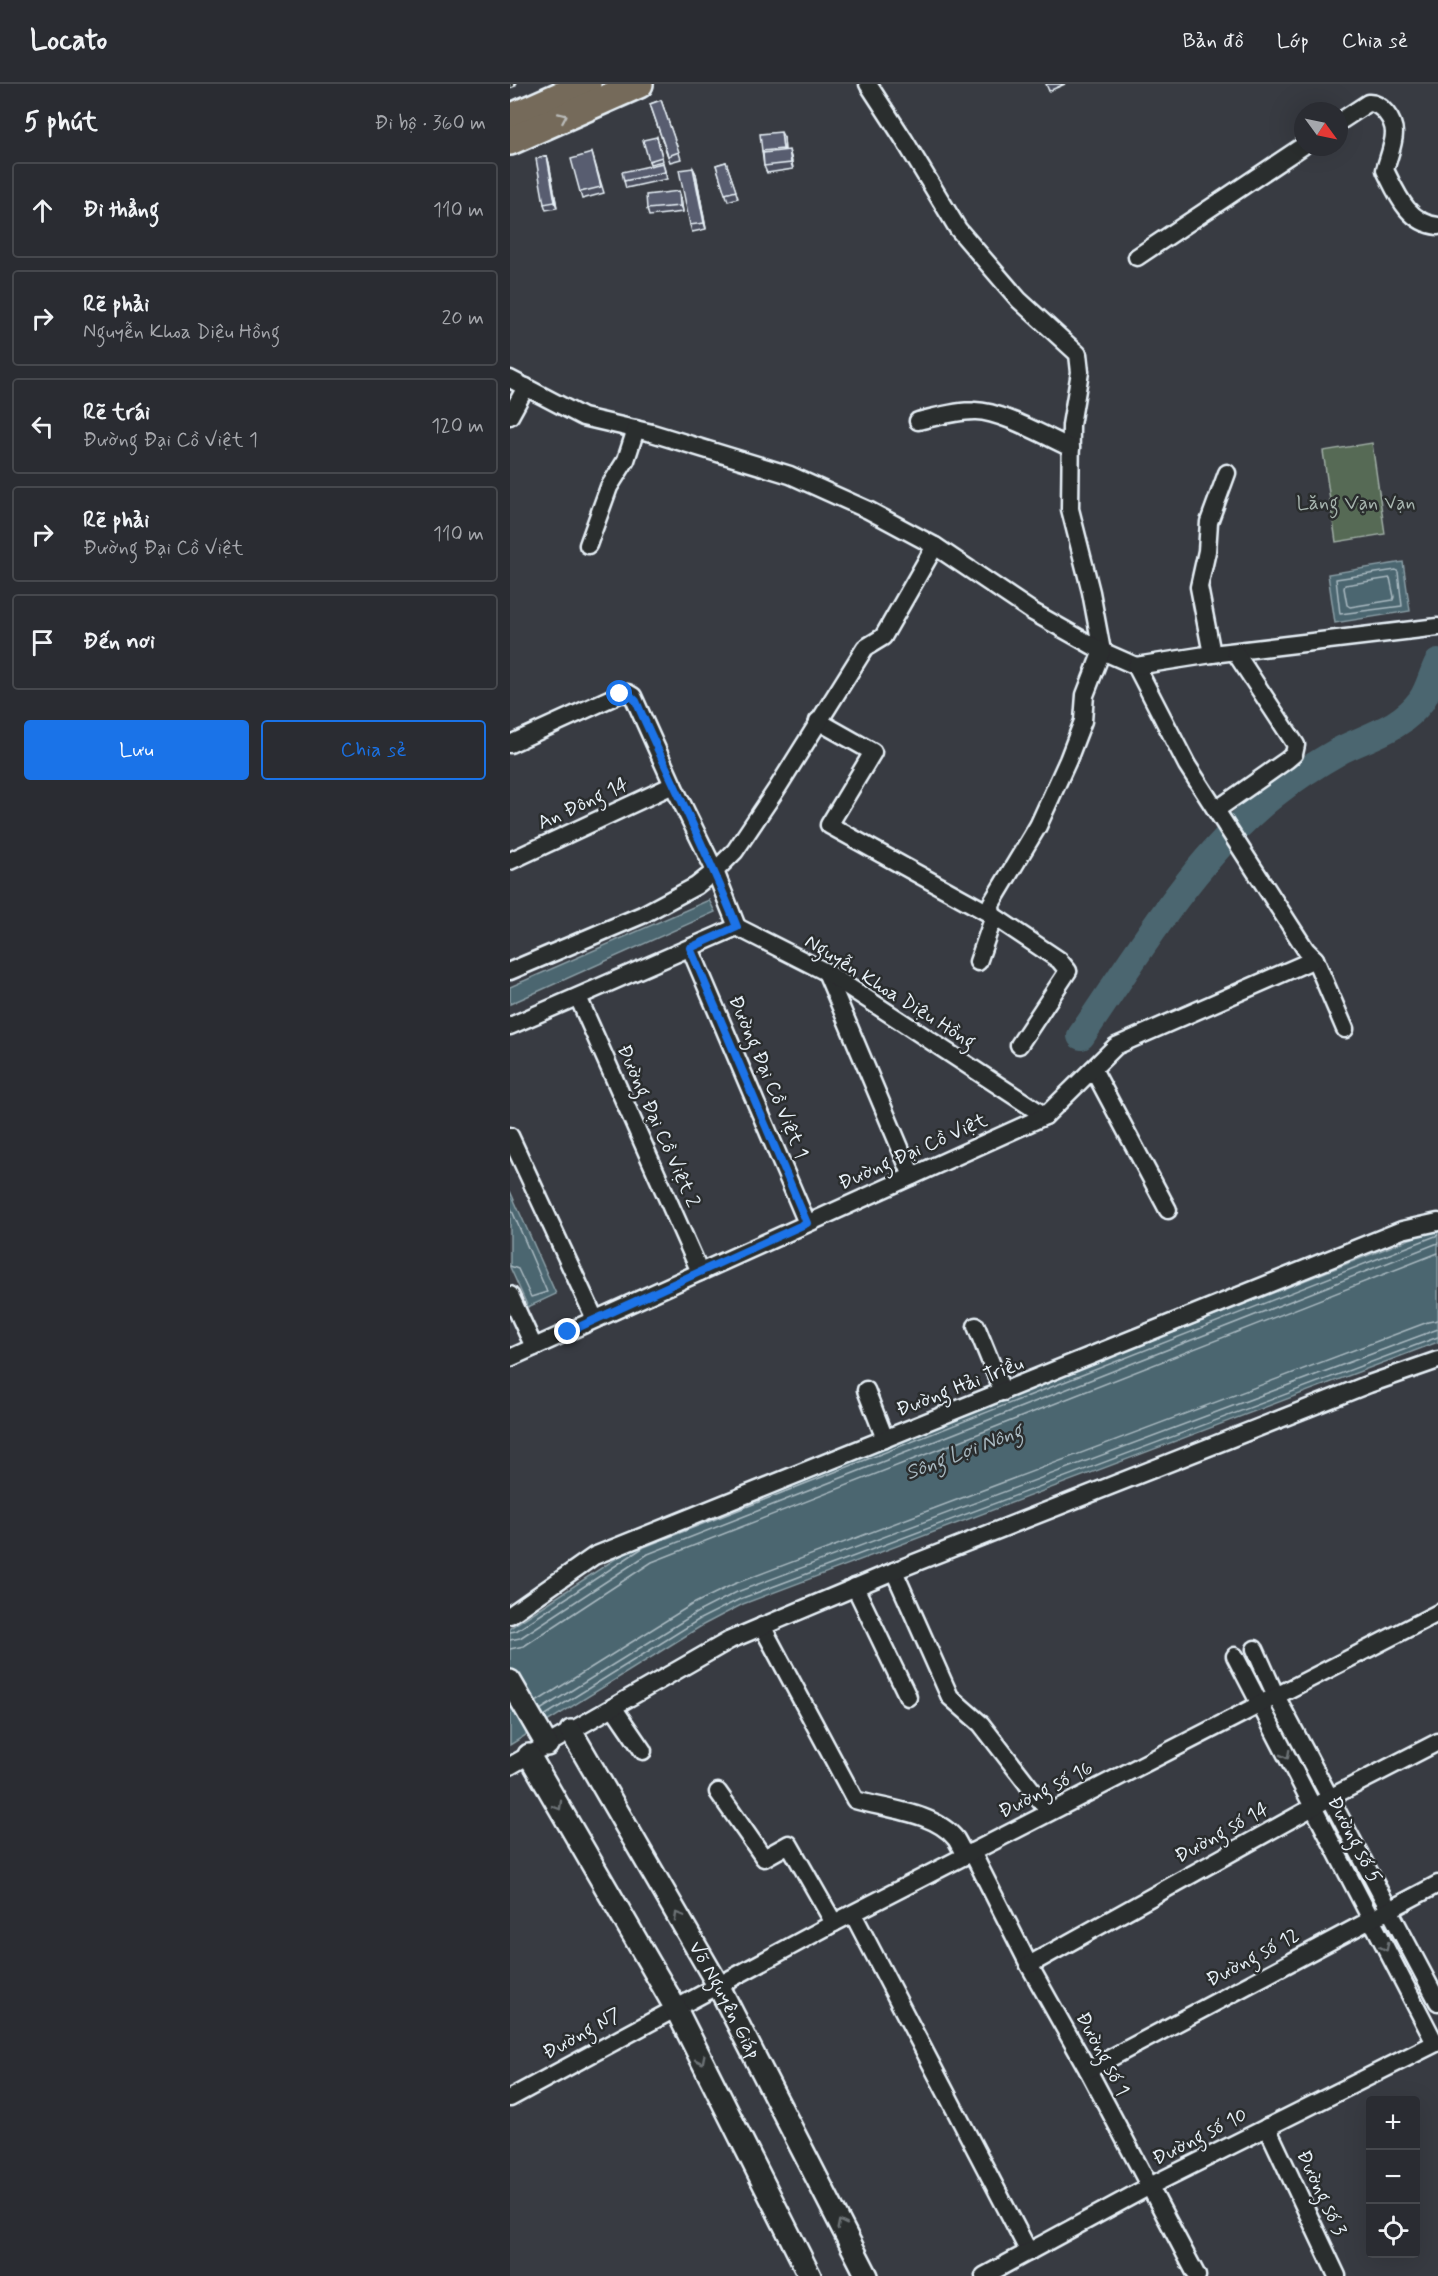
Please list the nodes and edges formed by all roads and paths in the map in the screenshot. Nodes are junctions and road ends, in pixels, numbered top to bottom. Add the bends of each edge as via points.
1 (587, 84) edge
2 (639, 84) edge
3 (868, 84) edge
4 (1348, 116) edge
5 (515, 127) edge
6 (1294, 152) edge
7 (1438, 226) edge
8 (1137, 258) dead end
9 (510, 379) edge
10 (526, 387) junction
11 (510, 416) edge
12 (918, 421) dead end
13 (636, 429) junction
14 (1071, 448) junction
15 (1227, 472) dead end
16 (588, 545) dead end
17 (935, 546) junction
18 (1438, 627) edge
19 (1102, 651) junction
20 (1235, 652) junction
21 (1212, 654) junction
22 (1136, 666) junction
23 (818, 721) junction
24 (510, 744) edge
25 (673, 785) junction
26 (1220, 815) junction
27 (510, 861) edge
28 (715, 871) junction
29 (992, 915) junction
30 (737, 927) junction
31 (690, 948) junction
32 (1315, 959) junction
33 (978, 962) dead end
34 (510, 971) edge
35 (826, 972) junction
36 (578, 997) junction
37 (510, 1026) edge
38 (1345, 1029) dead end
39 (1019, 1045) dead end
40 (1093, 1069) junction
41 (1045, 1116) junction
42 (510, 1136) edge
43 (912, 1176) junction
44 (1168, 1210) dead end
45 (1438, 1222) edge
46 (807, 1223) junction
47 (700, 1272) junction
48 (510, 1295) edge
49 (596, 1319) junction
50 (976, 1326) dead end
51 (534, 1347) junction
52 (510, 1358) edge
53 (1438, 1360) edge
54 (866, 1390) dead end
55 (1003, 1392) junction
56 (885, 1439) junction
57 (894, 1571) junction
58 (855, 1587) junction
59 (1438, 1613) edge
60 (510, 1615) edge
61 (762, 1626) junction
62 (1255, 1649) dead end
63 (1235, 1656) dead end
64 (510, 1681) edge
65 (1276, 1696) junction
66 (908, 1697) dead end
67 (1258, 1704) junction
68 (613, 1707) junction
69 (571, 1731) junction
70 (1438, 1742) edge
71 (538, 1743) junction
72 (643, 1750) dead end
73 (510, 1766) edge
74 (718, 1792) dead end
75 (1331, 1797) junction
76 (1313, 1807) junction
77 (1049, 1812) junction
78 (969, 1854) junction
79 (1438, 1884) edge
80 (1389, 1909) junction
81 (853, 1914) junction
82 (1371, 1919) junction
83 (834, 1923) junction
84 (1029, 1965) junction
85 (718, 1985) junction
86 (1438, 2002) edge
87 (675, 2007) junction
88 (1436, 2042) edge
89 (1088, 2070) junction
90 (510, 2098) edge
91 (1267, 2127) junction
92 (1148, 2187) junction
93 (1029, 2252) junction
94 (810, 2276) edge
95 (867, 2276) edge
96 (984, 2276) edge
97 (1197, 2276) edge
98 (1337, 2276) edge

1 - 5 main road
5 -> 2 main road
3 - 14 street via 958,229 1019,300 1078,354 1080,372
4 - 7 street via 1372,102 1384,110 1394,131 1385,170 1411,215 1426,225
6 - 8 street
9 - 10 street
10 - 11 street
10 - 13 street via 583,417
12 - 14 street via 976,410
13 - 16 street
13 - 17 street via 790,476 868,510
14 - 19 street via 1070,509
15 - 21 street via 1209,522 1199,587
17 - 19 street via 1033,612
17 - 23 street via 883,637 865,648
18 - 20 street
19 - 22 street
19 - 29 street via 1085,694 1083,721 1068,760 1038,826 991,904
20 - 21 street
20 - 26 street via 1296,745 1294,754
21 - 22 street
22 - 26 street via 1187,765
23 - 28 street via 735,851
23 - 29 street via 873,752 829,825
24 - 25 street via 628,693 636,701
25 - 27 street, An Đông 14
25 - 28 street
26 - 32 street
28 - 30 street
28 - 34 street via 696,886 642,915
29 - 33 street
29 - 39 street via 1059,960 1068,971
30 - 31 street
30 - 35 street, Nguyễn Khoa Diệu Hồng
31 - 36 street
31 - 46 street, Đường Đại Cồ Việt 1
32 - 38 street
32 - 40 street, Đường Đại Cồ Việt via 1116,1046
35 - 41 street, Nguyễn Khoa Diệu Hồng
35 - 43 street
36 - 37 street
36 - 47 street, Đường Đại Cồ Việt 2
40 - 41 street, Đường Đại Cồ Việt
40 - 44 street
41 - 43 street, Đường Đại Cồ Việt
42 - 49 street
43 - 46 street, Đường Đại Cồ Việt
45 - 55 street, Đường Hải Triều via 1402,1230
46 - 47 street, Đường Đại Cồ Việt
47 - 49 street, Đường Đại Cồ Việt
48 - 51 street
49 - 51 street, Đường Đại Cồ Việt
50 - 55 street
51 - 52 street, Đường Đại Cồ Việt
53 - 57 street
54 - 56 street
55 - 56 street, Đường Hải Triều
56 - 60 street, Đường Hải Triều via 594,1556
57 - 58 street
57 - 77 street via 950,1697 981,1724
58 - 61 street
58 - 66 street
59 - 65 street, Đường số 16
61 - 68 street
61 - 78 street, Đường số 1 via 855,1800 915,1814 940,1826
62 - 65 street, Đường số 5
63 - 67 street, Đường số 5
64 - 71 street
65 - 67 street, Đường số 16
65 - 75 street, Đường số 5
67 -> 76 street, Đường số 5
67 - 77 street, Đường số 16
68 - 69 street
68 - 72 street
69 - 71 street
85 -> 69 street, Võ Nguyên Giáp
70 - 75 street, Đường số 14
71 - 73 street
71 -> 87 street
74 - 83 street via 764,1858 789,1844
75 - 76 street, Đường số 14
75 - 80 street, Đường số 5
76 - 82 street, Đường số 5
76 - 84 street, Đường số 14
77 - 78 street, Đường số 16
78 - 81 street, Đường số 16
78 - 84 street, Đường số 1
79 - 80 street, Đường số 12
80 - 82 street, Đường số 12
80 - 86 street, Đường số 5
81 - 83 street, Đường số 16
81 - 93 street
82 -> 88 street, Đường số 5
82 - 89 street, Đường số 12
83 - 85 street, Đường số 16
84 - 89 street, Đường số 1
85 - 87 street, Đường số 16
95 -> 85 street, Võ Nguyên Giáp
87 - 90 street, Đường N7
87 -> 94 street
88 - 91 street, Đường số 10
89 - 92 street, Đường số 1
91 - 92 street, Đường số 10
91 - 98 street, Đường số 3
92 - 93 street, Đường số 10
92 - 97 street, Đường số 1
93 - 96 street, Đường số 10

